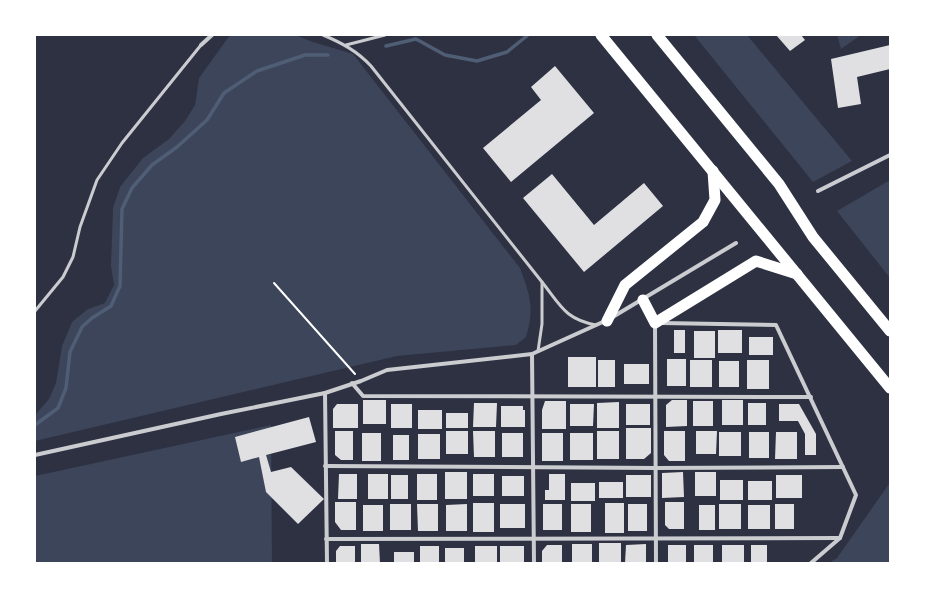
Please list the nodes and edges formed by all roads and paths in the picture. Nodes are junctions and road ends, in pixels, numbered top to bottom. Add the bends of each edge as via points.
1 (208, 35) edge
2 (212, 35) edge
3 (323, 35) edge
4 (385, 35) edge
5 (601, 35) edge
6 (657, 35) edge
7 (201, 45) junction
8 (346, 45) junction
9 (890, 155) edge
10 (713, 171) junction
11 (818, 191) dead end
12 (736, 243) dead end
13 (797, 274) junction
14 (542, 282) junction
15 (274, 283) dead end
16 (642, 300) junction
17 (35, 311) edge
18 (607, 321) junction
19 (655, 323) junction
20 (596, 325) junction
21 (890, 331) edge
22 (538, 352) junction
23 (532, 354) junction
24 (361, 381) junction
25 (352, 383) junction
26 (890, 388) edge
27 (325, 393) junction
28 (657, 395) junction
29 (533, 396) junction
30 (811, 396) junction
31 (35, 455) edge
32 (325, 466) junction
33 (533, 466) junction
34 (843, 467) junction
35 (656, 468) junction
36 (840, 538) junction
37 (326, 539) junction
38 (533, 539) junction
39 (657, 540) junction
40 (327, 563) edge
41 (534, 563) edge
42 (656, 563) edge
43 (811, 563) edge

1 - 7 street
2 - 7 street
3 - 8 lane
4 - 8 lane
5 - 10 highway
6 - 21 highway via 779,184 813,237
7 - 17 lane via 122,143 97,180 73,257 63,277
8 - 14 lane via 372,66
9 - 11 street
10 - 13 highway
10 - 18 highway via 715,200 703,222 625,284
12 - 16 street
13 - 19 highway via 756,261
13 - 26 highway
14 - 20 lane via 564,310 578,321
14 - 22 lane via 542,324
15 - 24 path
16 - 18 street
16 - 19 highway
18 - 20 street
19 - 28 street
19 - 30 street via 776,325
20 - 22 street
22 - 23 street
23 - 24 street via 387,370
23 - 29 street
24 - 25 street
25 - 27 street
25 - 29 street via 363,396
27 - 31 street
27 - 32 street
28 - 29 street
28 - 30 street
28 - 35 street
29 - 33 street
30 - 34 street
32 - 33 street
32 - 37 street
33 - 35 street
33 - 38 street
34 - 35 street
34 - 36 street via 856,494
35 - 39 street
36 - 39 street
36 - 43 street
37 - 38 street
37 - 40 street
38 - 39 street
38 - 41 street
39 - 42 street

